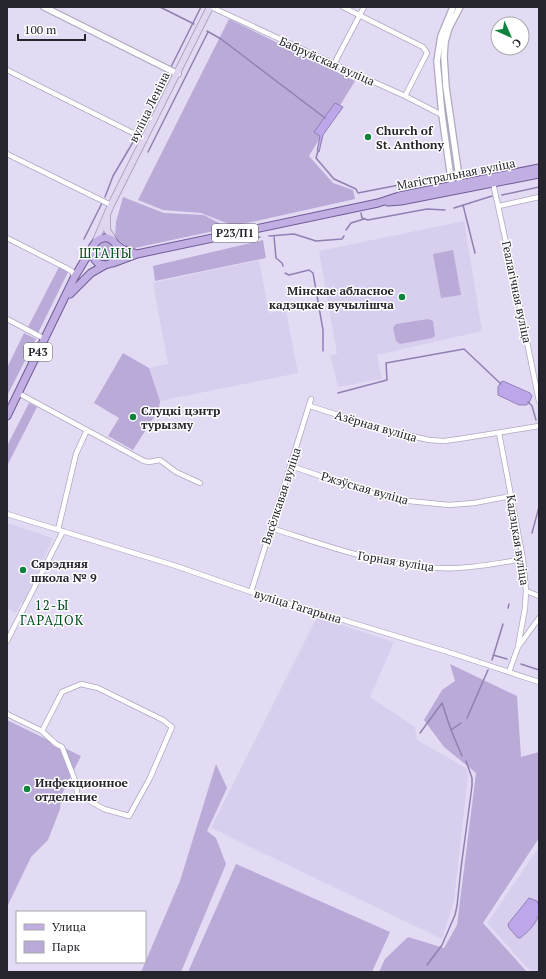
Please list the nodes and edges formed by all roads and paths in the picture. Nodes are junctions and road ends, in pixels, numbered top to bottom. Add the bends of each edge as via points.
1 (44, 7) edge
2 (211, 7) edge
3 (343, 7) edge
4 (364, 7) edge
5 (453, 7) edge
6 (460, 7) edge
7 (360, 16) junction
8 (334, 64) junction
9 (7, 70) edge
10 (178, 74) junction
11 (405, 96) junction
12 (442, 115) junction
13 (145, 139) junction
14 (7, 154) edge
15 (539, 168) edge
16 (539, 174) edge
17 (493, 183) junction
18 (456, 187) junction
19 (539, 197) edge
20 (112, 206) junction
21 (499, 206) junction
22 (107, 216) junction
23 (7, 238) edge
24 (115, 243) junction
25 (94, 244) junction
26 (137, 254) junction
27 (113, 263) junction
28 (105, 265) junction
29 (77, 281) junction
30 (7, 320) edge
31 (45, 339) junction
32 (18, 394) junction
33 (311, 399) dead end
34 (539, 401) edge
35 (9, 406) edge
36 (310, 406) junction
37 (7, 416) edge
38 (539, 426) edge
39 (87, 430) junction
40 (499, 433) junction
41 (291, 466) junction
42 (200, 483) dead end
43 (511, 496) junction
44 (7, 514) edge
45 (271, 528) junction
46 (61, 530) junction
47 (523, 558) junction
48 (526, 591) junction
49 (251, 592) junction
50 (539, 596) edge
51 (539, 618) edge
52 (7, 641) edge
53 (518, 647) junction
54 (510, 672) junction
55 (539, 682) edge
56 (7, 714) edge
57 (42, 731) junction

1 - 10 street
2 - 8 street, Бабруйская вуліца
2 - 10 main road, вуліца Леніна / Р43
3 - 7 street
4 - 7 street
5 - 12 street via 438,48 437,73
6 - 18 street via 449,28 444,57
7 - 8 street
7 - 11 street via 426,50
8 - 11 street, Бабруйская вуліца
9 - 13 street
10 - 13 main road, вуліца Леніна / Р43
11 - 12 street, Бабруйская вуліца
12 - 18 street
13 - 20 main road, вуліца Леніна / Р43
14 - 20 street
15 - 18 main road, Магістральная вуліца / Р23/П1
16 - 17 main road, Магістральная вуліца / Р23/П1
17 - 18 main road, Магістральная вуліца / Р23/П1
17 - 21 street, Геалагічная вуліца
18 - 26 main road, Магістральная вуліца / Р23/П1 via 399,196 378,203
19 - 21 street
20 - 22 main road, вуліца Леніна / Р43
21 - 34 street, Геалагічная вуліца
22 - 24 main road via 107,230
22 - 25 main road, вуліца Леніна / Р43
23 - 29 street via 73,272
24 - 25 main road via 104,238
24 - 26 main road via 122,249
24 - 27 main road via 118,256
25 - 28 main road via 91,250 93,259
25 - 29 main road, вуліца Леніна / Р43
26 - 27 main road, Магістральная вуліца / Р23/П1
27 - 28 main road, Р43
28 - 29 main road, вуліца Леніна / Р43
29 - 31 main road, вуліца Леніна / Р43
30 - 31 street
31 - 32 main road, вуліца Леніна / Р43
32 - 35 main road, вуліца Леніна / Р43
32 - 39 street
33 - 36 street, Вясёлкавая вуліца
35 - 37 main road, вуліца Леніна / Р43
36 - 40 street, Азёрная вуліца via 381,429 429,440 444,441
36 - 41 street, Вясёлкавая вуліца
38 - 40 street, Азёрная вуліца
39 - 42 street via 144,461 160,460 176,472
39 - 46 street via 76,454
40 - 43 street, Кадэцкая вуліца
41 - 43 street, Ржэўская вуліца via 399,500 449,505
41 - 45 street, Вясёлкавая вуліца
43 - 47 street, Кадэцкая вуліца
44 - 46 street, вуліца Гагарына
45 - 47 street, Горная вуліца via 342,551 411,566 484,566
45 - 49 street, Вясёлкавая вуліца
46 - 49 street, вуліца Гагарына
46 - 52 street
47 - 48 street, Кадэцкая вуліца
48 - 50 street
48 - 53 street, Кадэцкая вуліца
49 - 54 street, вуліца Гагарына
51 - 53 street
53 - 54 street
54 - 55 street, вуліца Гагарына
56 - 57 street
57 - 57 street via 62,747 76,782 77,794 104,809 129,816 150,778 172,727 98,688 81,684 62,692

